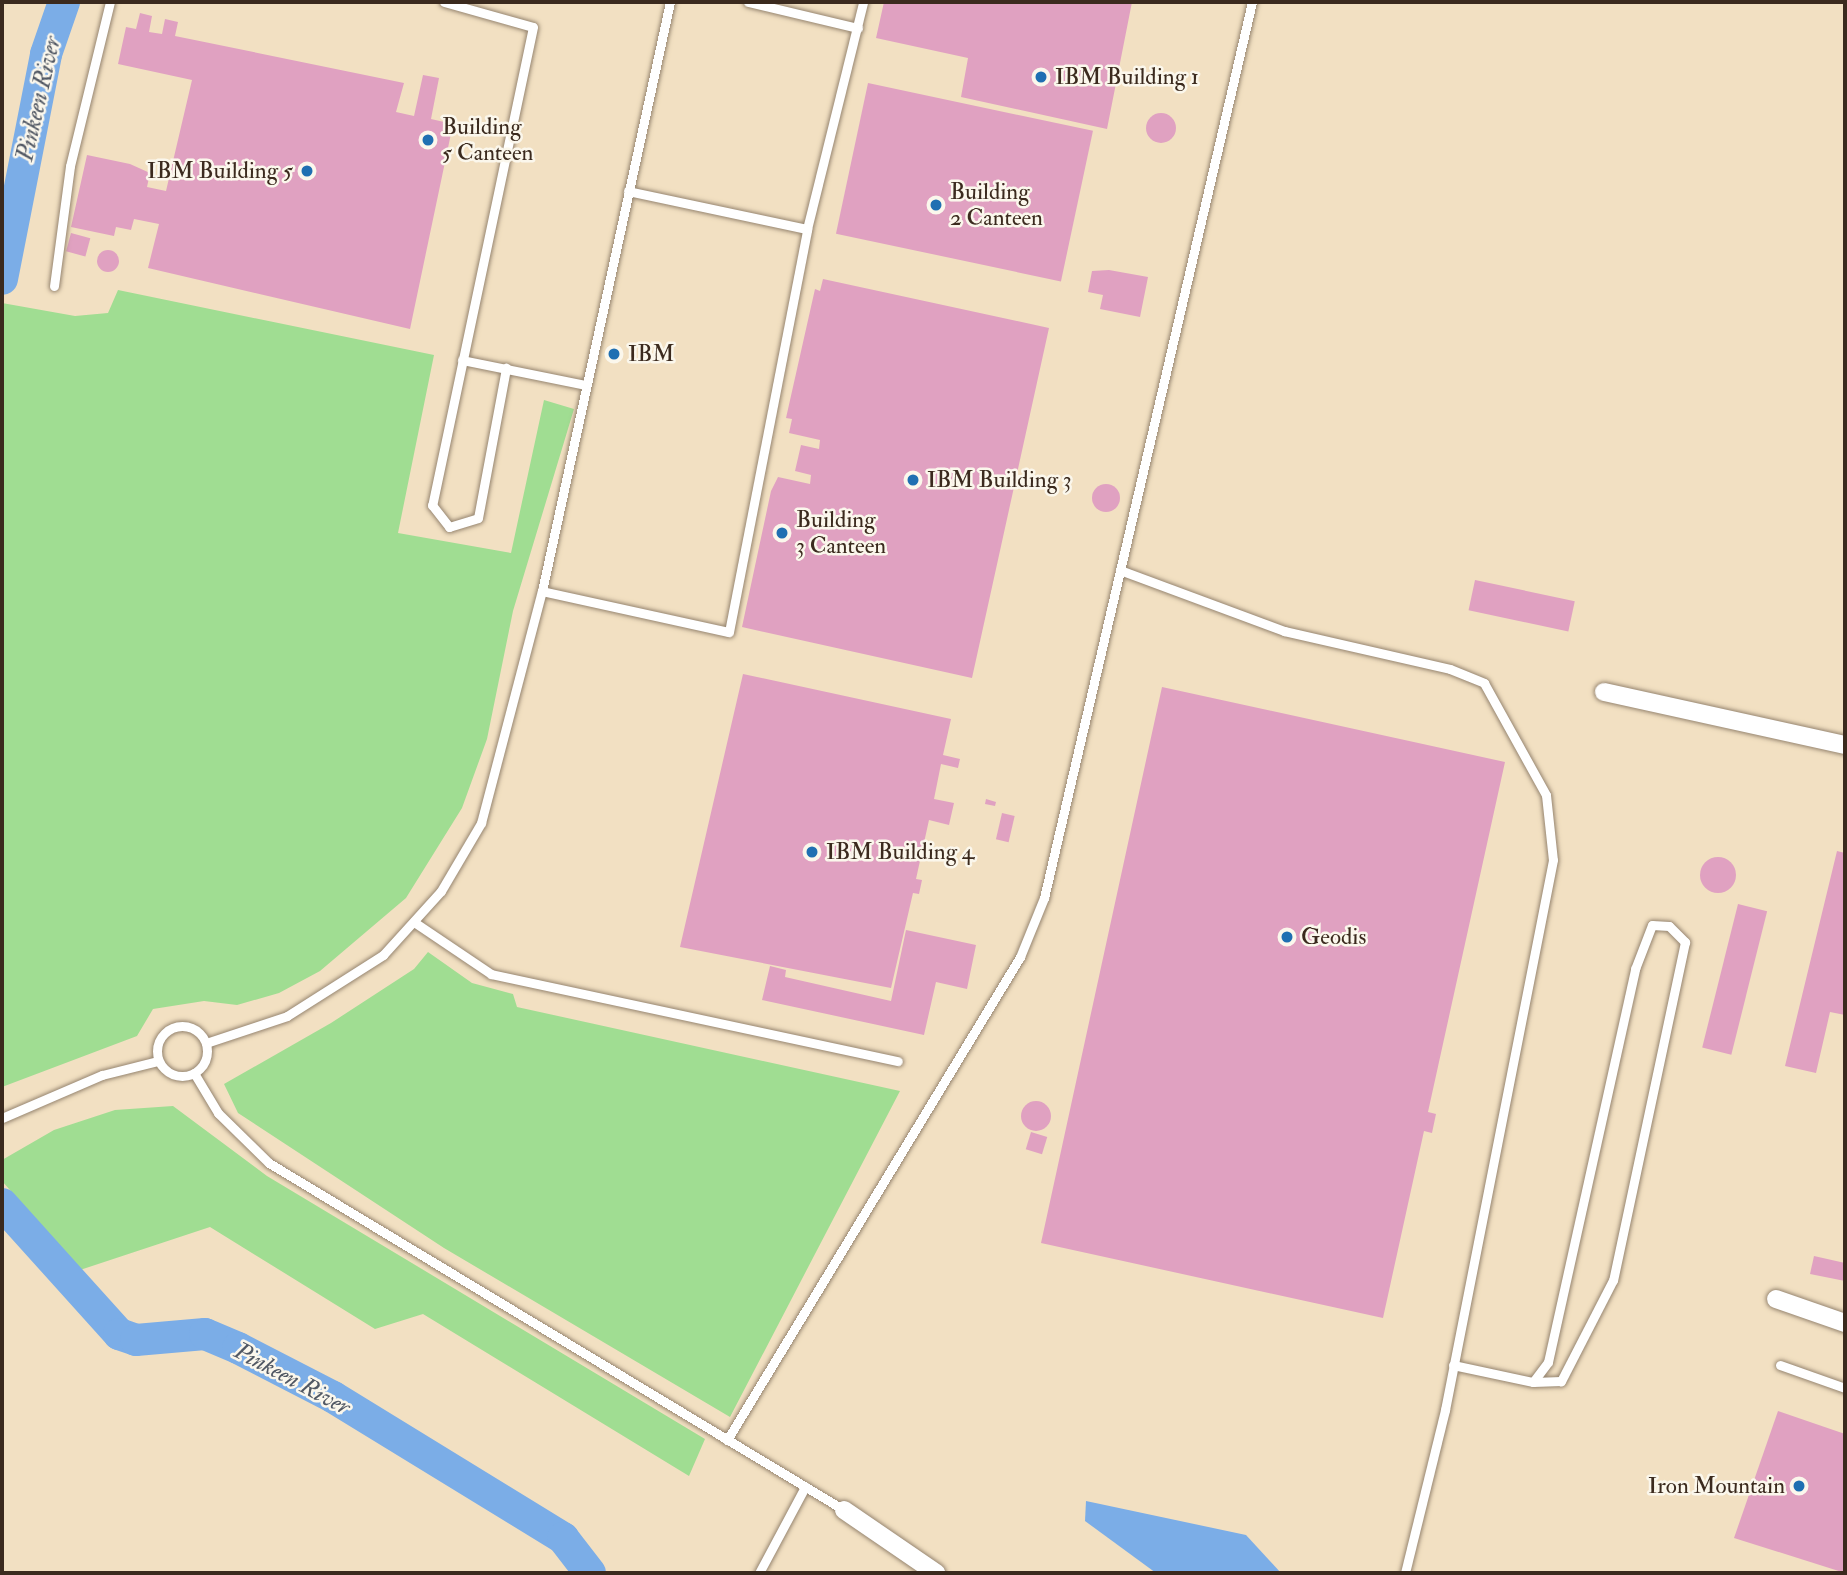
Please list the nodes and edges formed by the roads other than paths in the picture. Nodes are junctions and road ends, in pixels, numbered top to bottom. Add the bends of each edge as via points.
1 (110, 2) edge
2 (444, 2) edge
3 (670, 2) edge
4 (748, 2) edge
5 (863, 2) edge
6 (1252, 2) edge
7 (858, 28) junction
8 (628, 191) junction
9 (807, 229) junction
10 (54, 286) dead end
11 (462, 360) junction
12 (506, 368) junction
13 (586, 385) junction
14 (1120, 570) junction
15 (542, 591) junction
16 (1604, 692) dead end
17 (1845, 745) edge
18 (414, 922) junction
19 (206, 1043) junction
20 (158, 1061) junction
21 (898, 1061) dead end
22 (194, 1073) junction
23 (2, 1118) edge
24 (1776, 1299) dead end
25 (1845, 1323) edge
26 (1453, 1365) junction
27 (1780, 1365) dead end
28 (1533, 1382) junction
29 (1845, 1388) edge
30 (727, 1440) junction
31 (805, 1487) junction
32 (844, 1510) joint
33 (759, 1573) edge
34 (936, 1573) edge
35 (1405, 1573) edge

1 - 10 lane via 70,166
2 - 11 lane via 533,27
3 - 8 lane
4 - 7 lane
5 - 7 lane
6 - 14 lane
7 - 9 lane
8 - 9 lane
8 - 13 lane
9 - 15 lane via 729,632
11 - 12 lane
11 - 12 lane via 432,505 449,527 478,518
12 - 13 lane
13 - 15 lane
14 - 26 lane via 1284,631 1450,669 1484,683 1546,795 1553,860
14 - 30 lane via 1044,898 1020,957
15 - 18 lane via 481,822
16 - 17 street
18 - 19 lane via 374,961 287,1016
18 - 21 lane via 491,974
19 - 20 lane via 196,1030 172,1027 157,1045
19 - 22 lane via 206,1060
20 - 22 lane via 169,1074
20 - 23 lane via 102,1075
22 - 30 lane via 218,1113 269,1163
24 - 25 street
26 - 28 lane
26 - 35 lane
27 - 29 lane
28 - 28 lane via 1548,1362 1560,1320 1635,969 1652,925 1669,926 1685,942 1613,1280 1561,1381
30 - 31 lane
31 - 32 lane
31 - 33 lane
32 - 34 street

